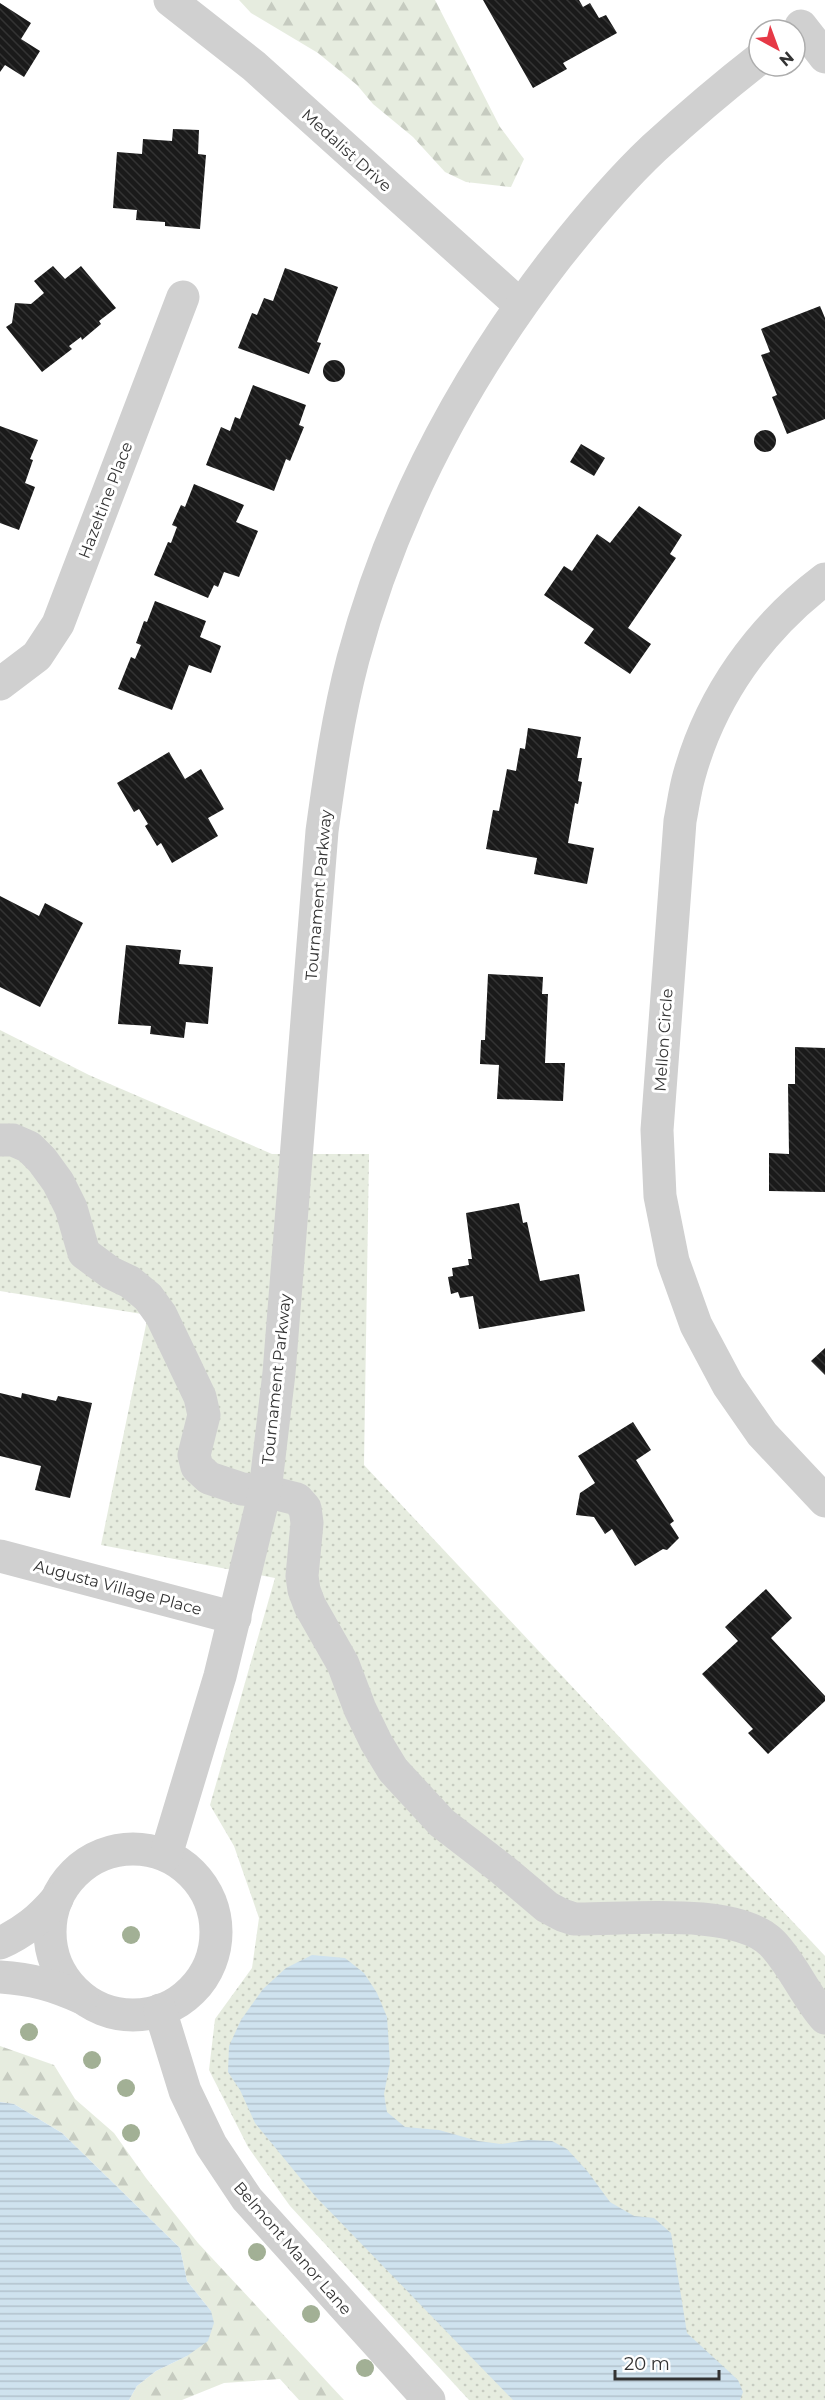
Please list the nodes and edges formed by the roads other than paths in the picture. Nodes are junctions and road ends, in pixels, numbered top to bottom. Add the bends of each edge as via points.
1 (170, 0) edge
2 (807, 22) edge
3 (825, 57) edge
4 (747, 69) edge
5 (183, 297) dead end
6 (520, 305) junction
7 (825, 579) edge
8 (0, 684) edge
9 (0, 1140) edge
10 (265, 1491) junction
11 (825, 1501) edge
12 (0, 1556) edge
13 (235, 1618) junction
14 (166, 1856) junction
15 (57, 1899) junction
16 (0, 1943) edge
17 (0, 1977) edge
18 (83, 1999) junction
19 (160, 2010) junction
20 (825, 2018) edge
21 (429, 2400) edge

1 - 6 street, Medalist Drive via 254,66
2 - 3 street
4 - 6 street, Tournament Parkway via 653,149 586,220
5 - 8 street, Hazeltine Place via 58,624 37,656
6 - 10 street, Tournament Parkway via 469,384 419,478 381,568 353,659 333,747 322,831 279,1373
7 - 11 street, Mellon Circle via 763,634 730,680 705,728 689,776 680,821 657,1130 664,1218 673,1261 696,1326 728,1385 762,1434
9 - 10 street via 14,1140 29,1147 42,1160 70,1208 84,1253 130,1282 161,1315 200,1397 204,1414 194,1455 197,1467 209,1478
10 - 13 street, Tournament Parkway
10 - 20 street via 297,1499 305,1508 302,1576 310,1606 344,1664 376,1742 393,1770 441,1823 561,1915 574,1919 704,1919 748,1929 770,1941
12 - 13 street, Augusta Village Place
13 - 14 street, Tournament Parkway
14 - 15 street via 143,1849 116,1851 91,1860 71,1877
14 - 19 street via 185,1867 204,1889 214,1914 216,1943 204,1976 186,1997
15 - 16 street via 21,1934
15 - 18 street via 49,1947 64,1978
17 - 18 street via 28,1979
18 - 19 street via 113,2013 142,2015
19 - 21 street, Belmont Manor Lane via 185,2091 211,2145 247,2199

